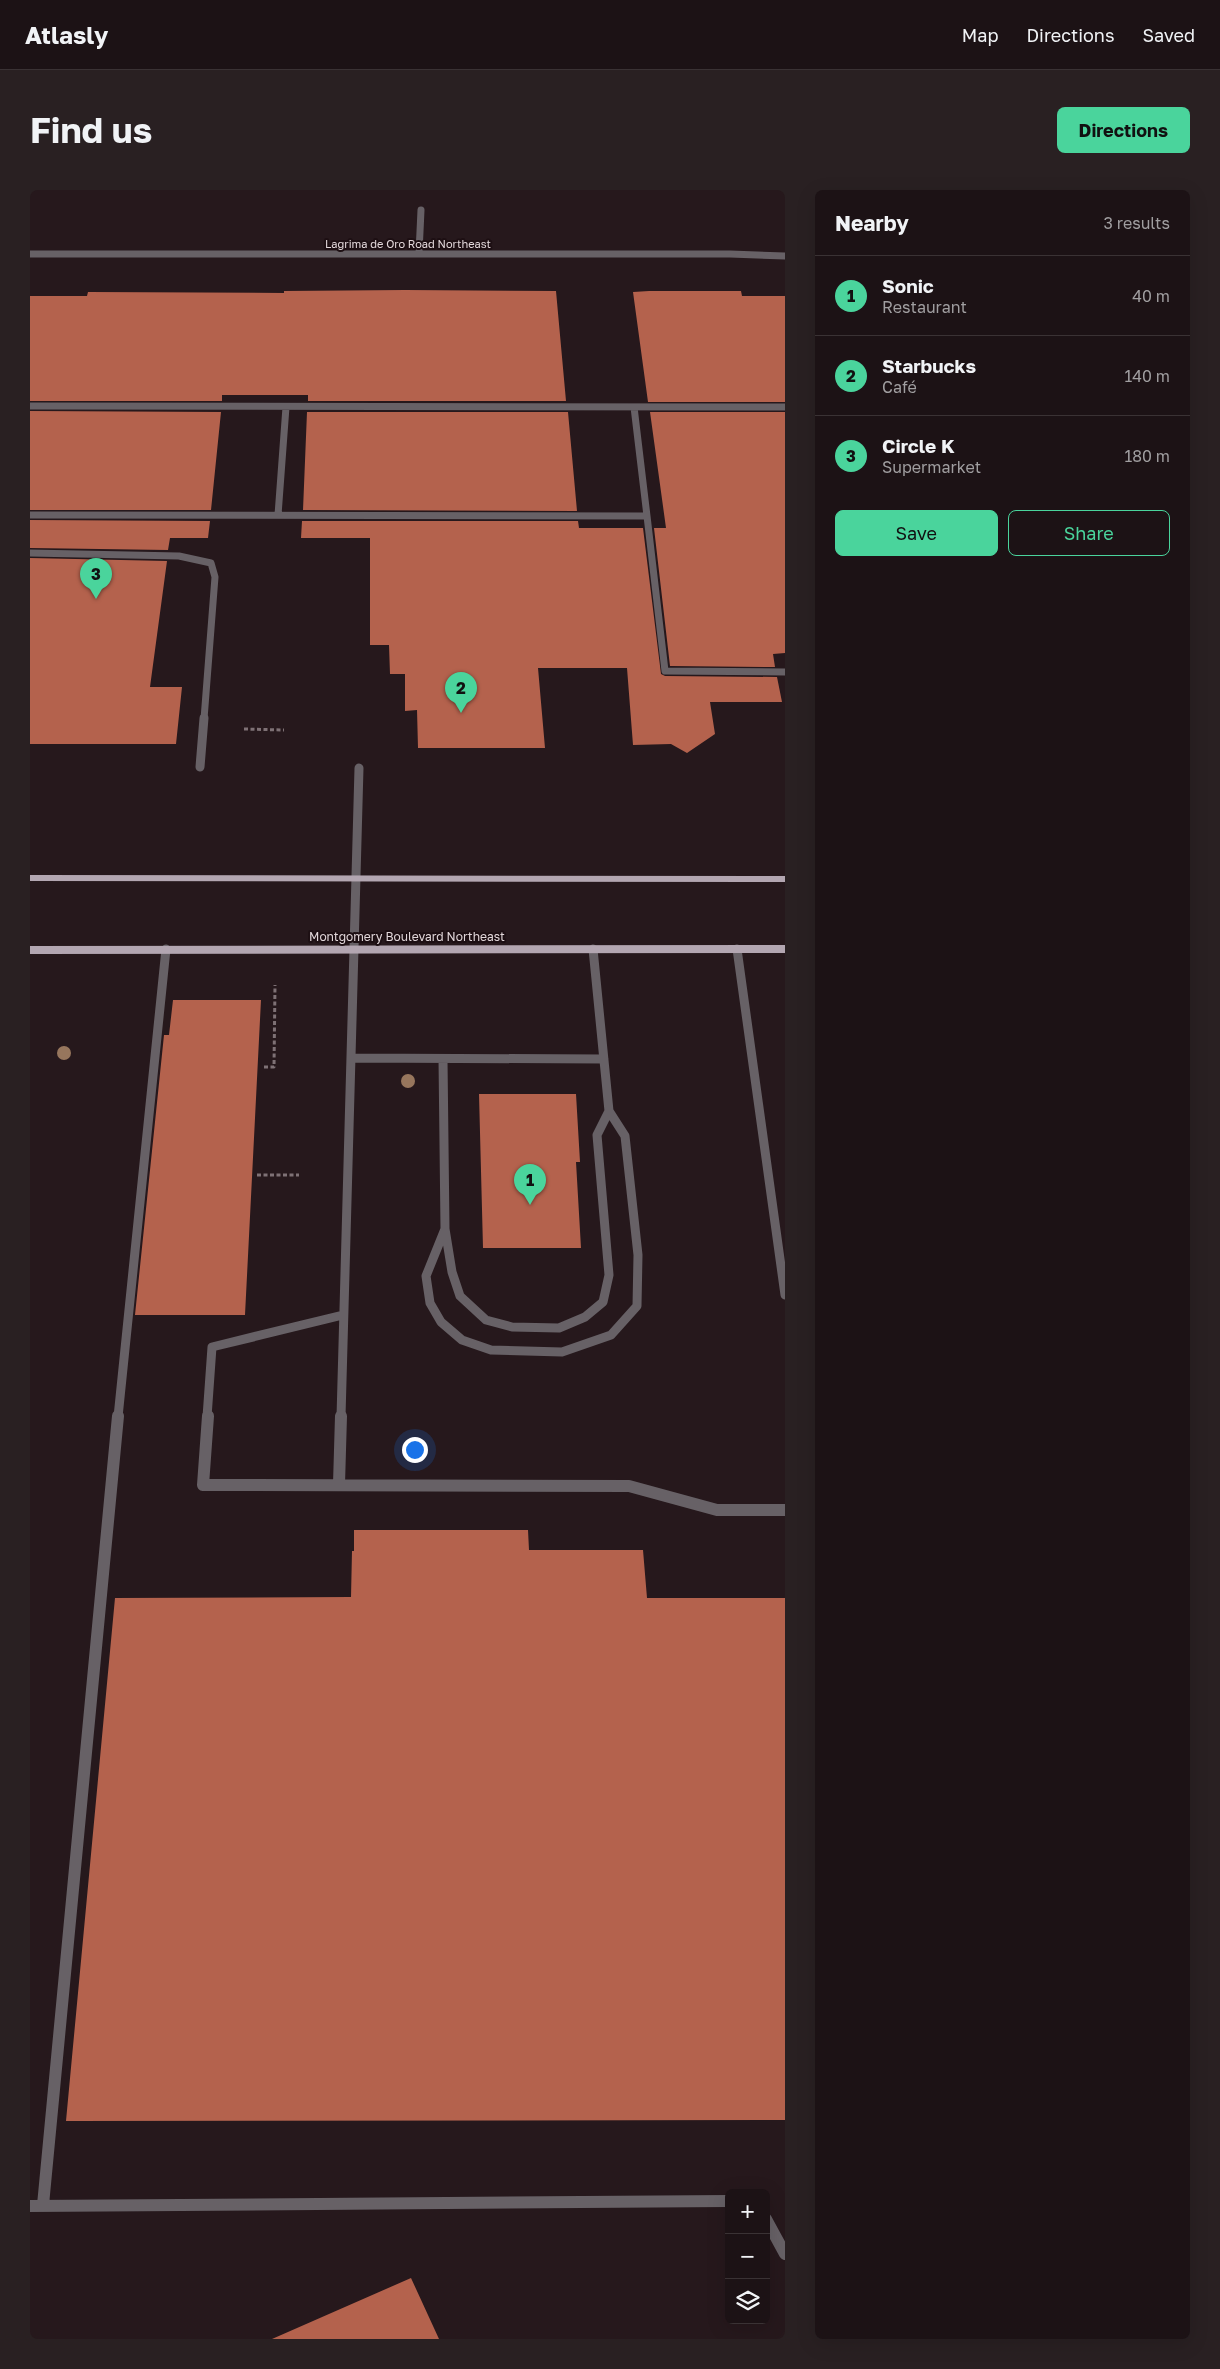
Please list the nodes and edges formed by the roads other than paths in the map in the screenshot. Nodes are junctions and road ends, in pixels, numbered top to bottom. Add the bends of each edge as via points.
1 (421, 210) dead end
2 (419, 253) junction
3 (30, 254) edge
4 (785, 256) edge
5 (30, 406) edge
6 (286, 407) junction
7 (634, 407) junction
8 (785, 408) edge
9 (30, 515) edge
10 (278, 515) junction
11 (647, 516) junction
12 (30, 553) edge
13 (785, 672) edge
14 (200, 767) dead end
15 (359, 768) dead end
16 (30, 878) edge
17 (355, 879) junction
18 (785, 879) edge
19 (593, 949) junction
20 (737, 949) junction
21 (785, 949) edge
22 (30, 950) edge
23 (166, 950) junction
24 (353, 950) junction
25 (351, 1058) junction
26 (442, 1059) junction
27 (604, 1059) junction
28 (609, 1112) junction
29 (445, 1229) junction
30 (785, 1295) edge
31 (343, 1315) junction
32 (339, 1484) junction
33 (785, 1510) edge
34 (725, 2201) edge
35 (36, 2206) edge
36 (770, 2226) edge
37 (785, 2254) edge

1 - 2 street
2 - 3 street, Lagrima de Oro Road Northeast
2 - 4 street, Lagrima de Oro Road Northeast
5 - 6 street
6 - 7 street
6 - 10 street
7 - 8 street
7 - 11 street
9 - 10 street
10 - 11 street
11 - 13 street via 665,672
12 - 14 street via 179,556 211,563 215,577
15 - 17 street
16 - 17 main road
17 - 18 main road
17 - 24 street
19 - 20 main road, Montgomery Boulevard Northeast
19 - 24 main road, Montgomery Boulevard Northeast
19 - 27 street
20 - 21 main road, Montgomery Boulevard Northeast
20 - 30 street
22 - 23 main road, Montgomery Boulevard Northeast
23 - 24 main road, Montgomery Boulevard Northeast
23 - 35 street
24 - 25 street
25 - 26 street
25 - 31 street
26 - 27 street
26 - 29 street
27 - 28 street
28 - 29 street via 597,1135 609,1275 603,1302 585,1317 559,1328 512,1327 486,1320 460,1296 452,1272
28 - 29 street via 625,1136 638,1256 637,1306 611,1335 562,1352 491,1350 462,1340 441,1322 430,1303 426,1276
31 - 32 street
31 - 32 street via 212,1347 203,1485
32 - 33 street via 629,1486 717,1510
34 - 35 street
36 - 37 street

